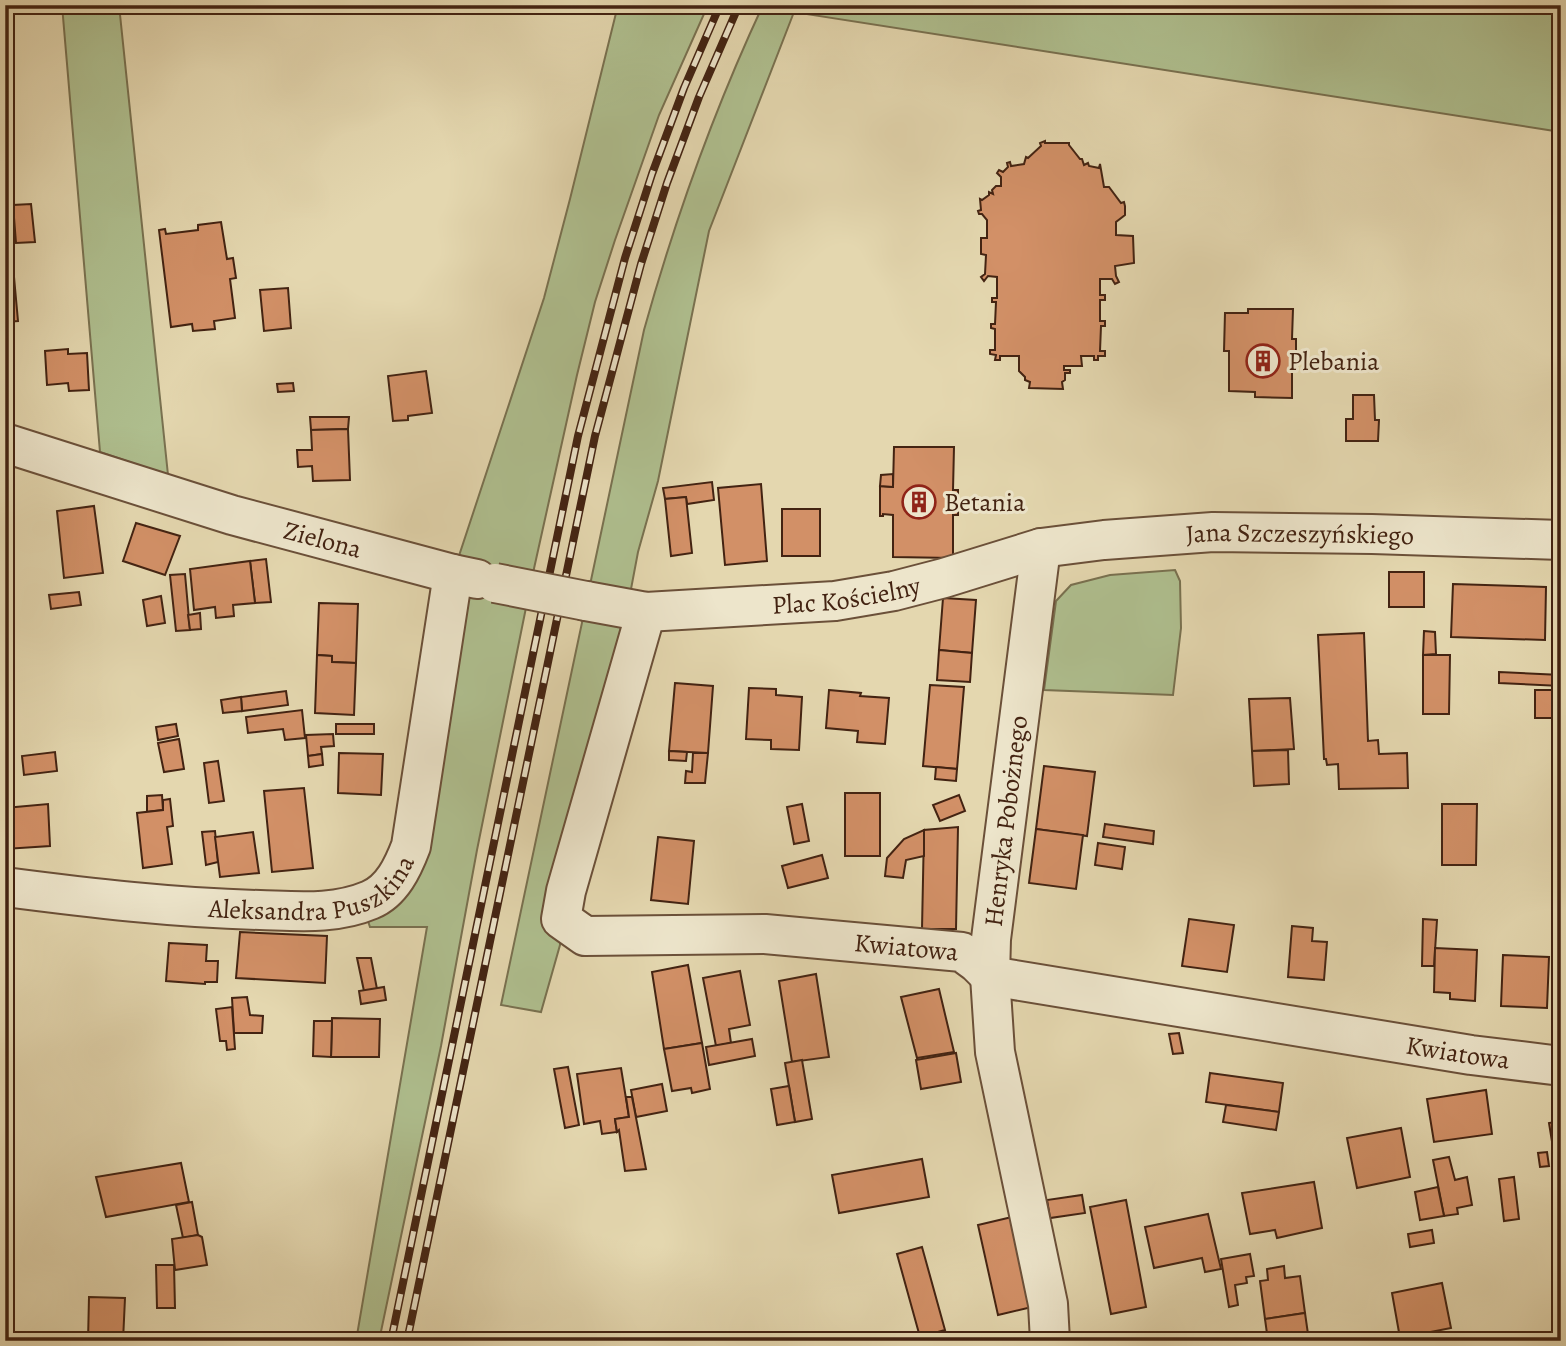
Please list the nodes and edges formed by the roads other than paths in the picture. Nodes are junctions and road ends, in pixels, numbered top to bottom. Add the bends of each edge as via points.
1 (5, 443) edge
2 (1561, 540) edge
3 (1041, 548) junction
4 (453, 574) junction
5 (646, 611) junction
6 (5, 887) edge
7 (990, 976) junction
8 (1561, 1066) edge
9 (1050, 1341) edge

1 - 4 street, Zielona via 232,515
2 - 3 street, Jana Szczeszyńskiego via 1213,532
3 - 5 street, Plac Kościelny via 894,591 835,601
3 - 7 street, Henryka Pobożnego
4 - 5 street, Zielona, bridge
4 - 6 street, Aleksandra Puszkina via 411,846 402,868 373,899 332,911 237,909
5 - 7 street, Kwiatowa via 561,919 585,936 765,934 962,952
7 - 8 street, Kwiatowa
7 - 9 street, Henryka Pobożnego via 995,1052 1048,1304

